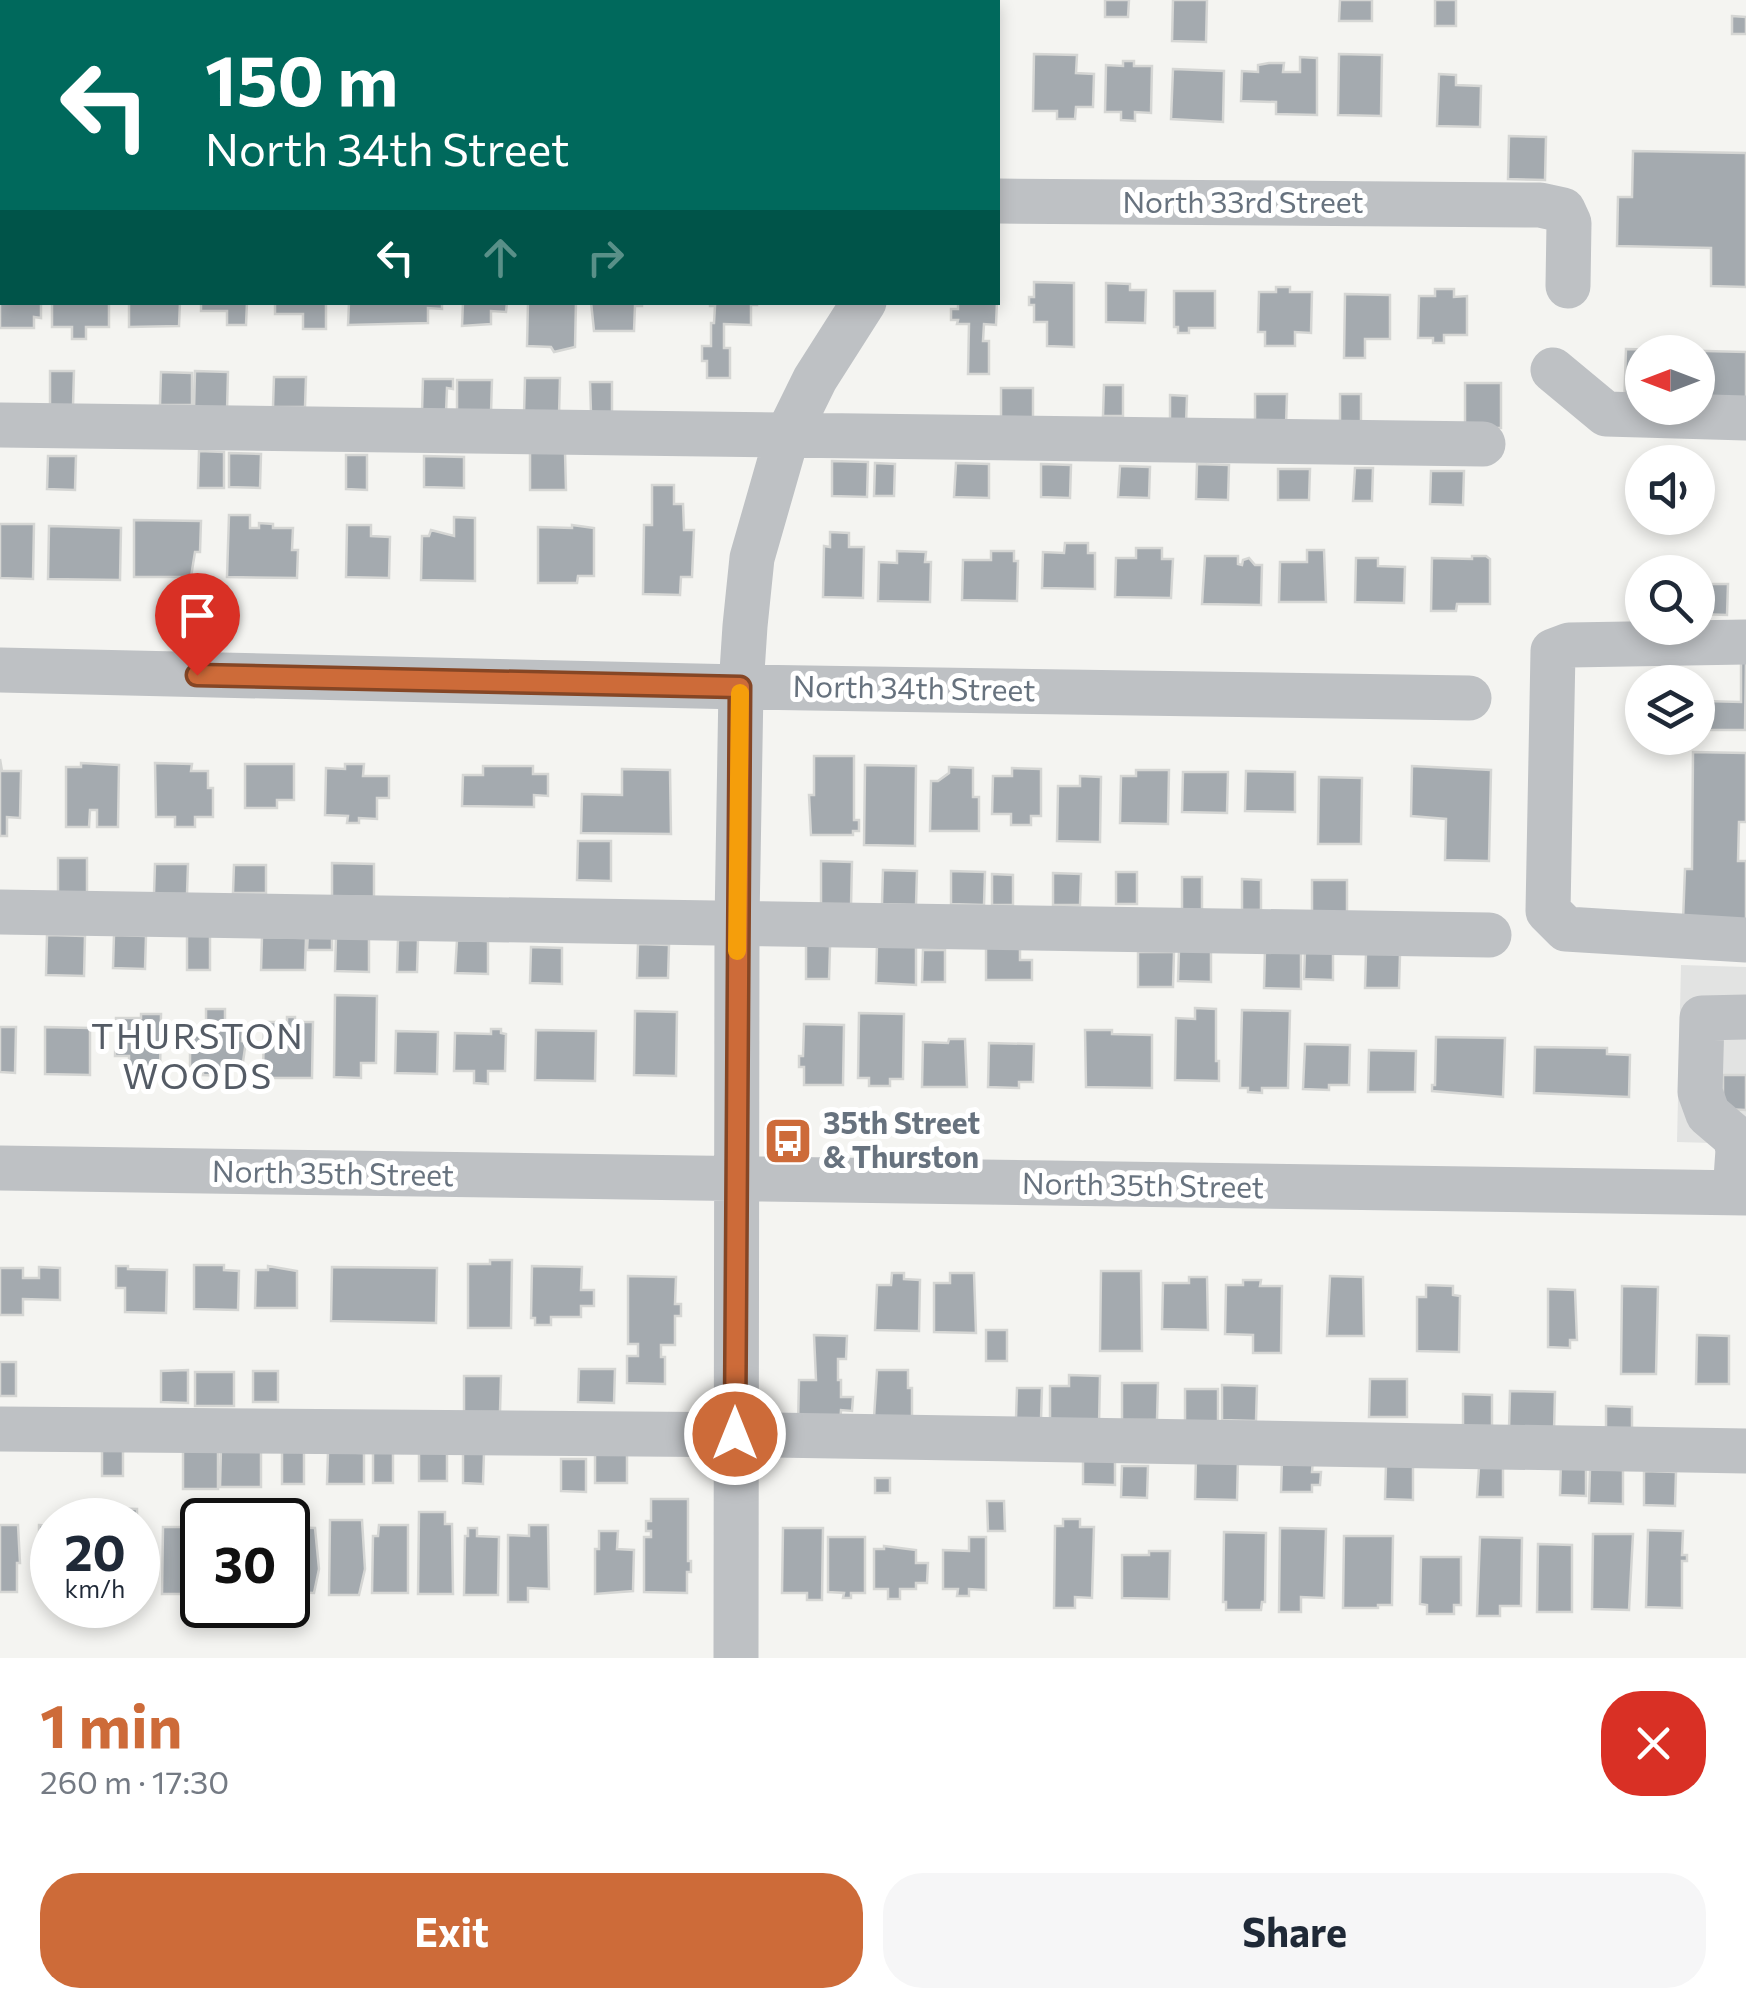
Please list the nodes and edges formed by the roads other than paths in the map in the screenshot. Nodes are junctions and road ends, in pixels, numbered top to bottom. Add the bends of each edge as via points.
1 (1000, 201) edge
2 (1568, 286) dead end
3 (862, 305) edge
4 (1552, 370) dead end
5 (1746, 418) edge
6 (0, 425) edge
7 (787, 436) junction
8 (1483, 444) dead end
9 (1746, 642) edge
10 (0, 670) edge
11 (740, 687) junction
12 (1468, 698) dead end
13 (0, 912) edge
14 (737, 922) junction
15 (1489, 936) dead end
16 (1746, 940) edge
17 (1746, 1016) edge
18 (0, 1168) edge
19 (735, 1181) junction
20 (1741, 1193) edge
21 (0, 1428) edge
22 (735, 1434) junction
23 (1746, 1450) edge
24 (736, 1658) edge

1 - 2 street, North 33rd Street via 1540,205 1562,210 1569,222
3 - 7 street
4 - 5 street via 1606,414
6 - 7 street
7 - 8 street
7 - 11 street via 752,558
9 - 16 street via 1568,644 1552,651 1548,911 1566,930
10 - 11 street, North 34th Street
11 - 12 street, North 34th Street
11 - 14 street
13 - 14 street
14 - 15 street
14 - 19 street
17 - 20 street via 1702,1018 1700,1092 1708,1114 1735,1137
18 - 19 street, North 35th Street
19 - 20 street, North 35th Street
19 - 22 street
21 - 22 street
22 - 23 street
22 - 24 street

